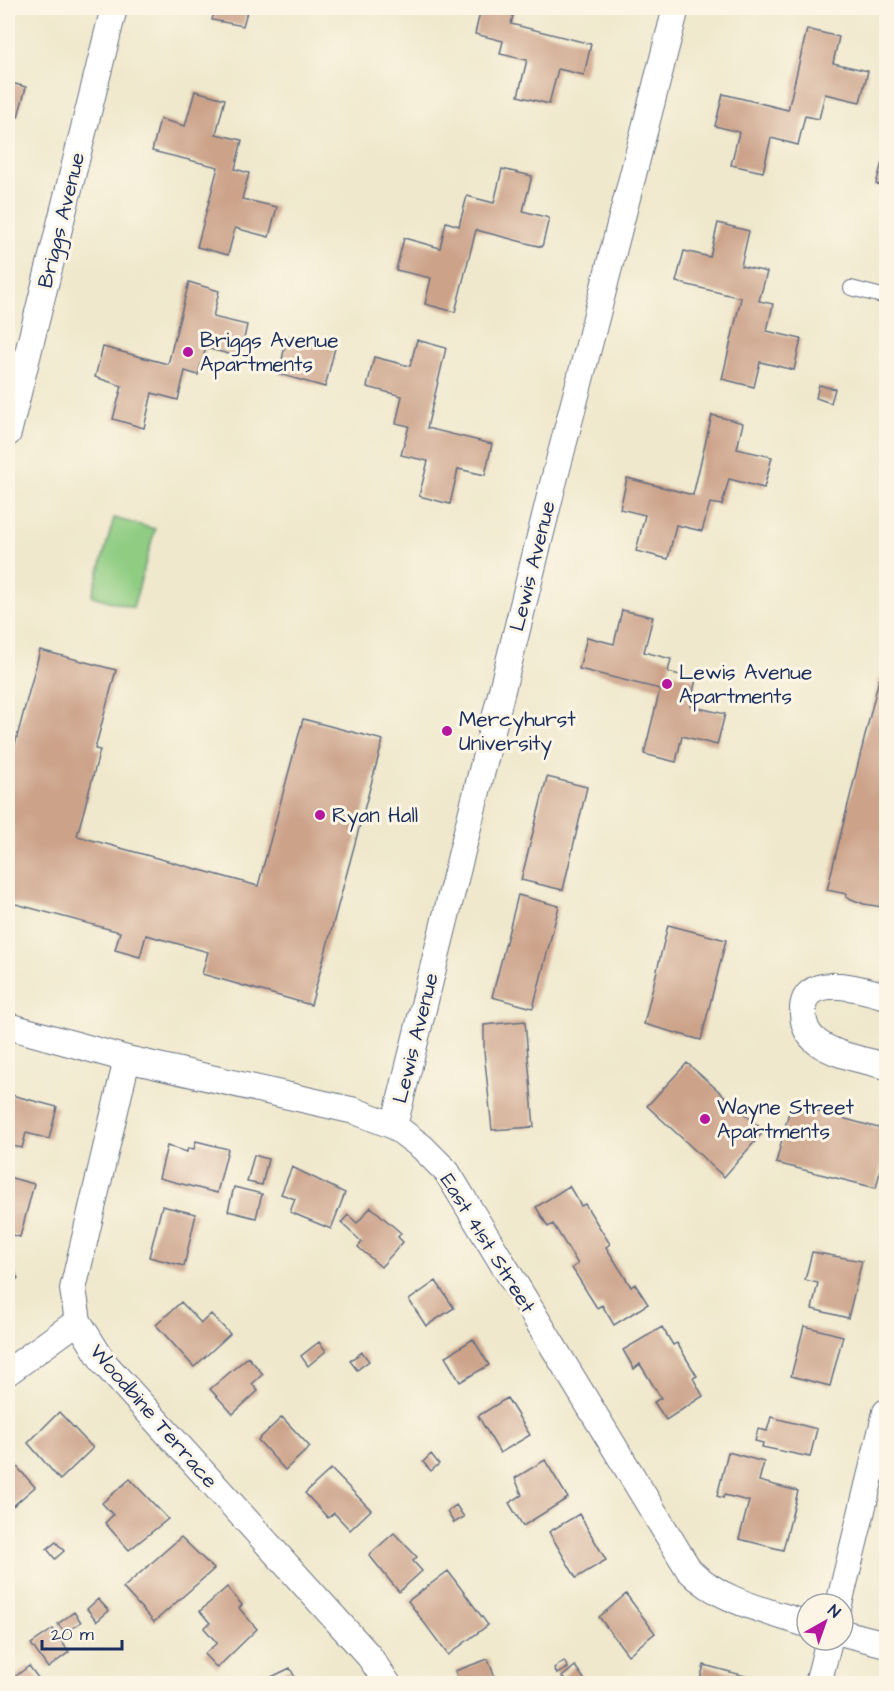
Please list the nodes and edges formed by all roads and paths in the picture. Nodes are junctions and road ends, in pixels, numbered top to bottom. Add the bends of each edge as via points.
1 (114, 8) edge
2 (676, 8) edge
3 (851, 288) dead end
4 (886, 297) edge
5 (8, 434) edge
6 (886, 996) edge
7 (8, 1026) edge
8 (127, 1059) junction
9 (886, 1066) edge
10 (394, 1125) junction
11 (78, 1321) junction
12 (8, 1372) edge
13 (886, 1412) edge
14 (841, 1592) edge
15 (795, 1620) edge
16 (855, 1636) edge
17 (886, 1644) edge
18 (826, 1652) edge
19 (388, 1683) edge
20 (818, 1683) edge

1 - 5 street, Briggs Avenue
2 - 10 street, Lewis Avenue
3 - 4 lane
6 - 9 street via 848,987 822,986 813,991 803,1007 805,1028 817,1042
7 - 8 street, East 41st Street
8 - 10 street, East 41st Street via 355,1111
8 - 11 street, Woodbine Terrace via 73,1289
10 - 15 street, East 41st Street via 447,1172 689,1570 726,1596
11 - 12 street
11 - 19 street, Woodbine Terrace via 104,1363 369,1656
13 - 14 street
16 - 17 street
18 - 20 street

